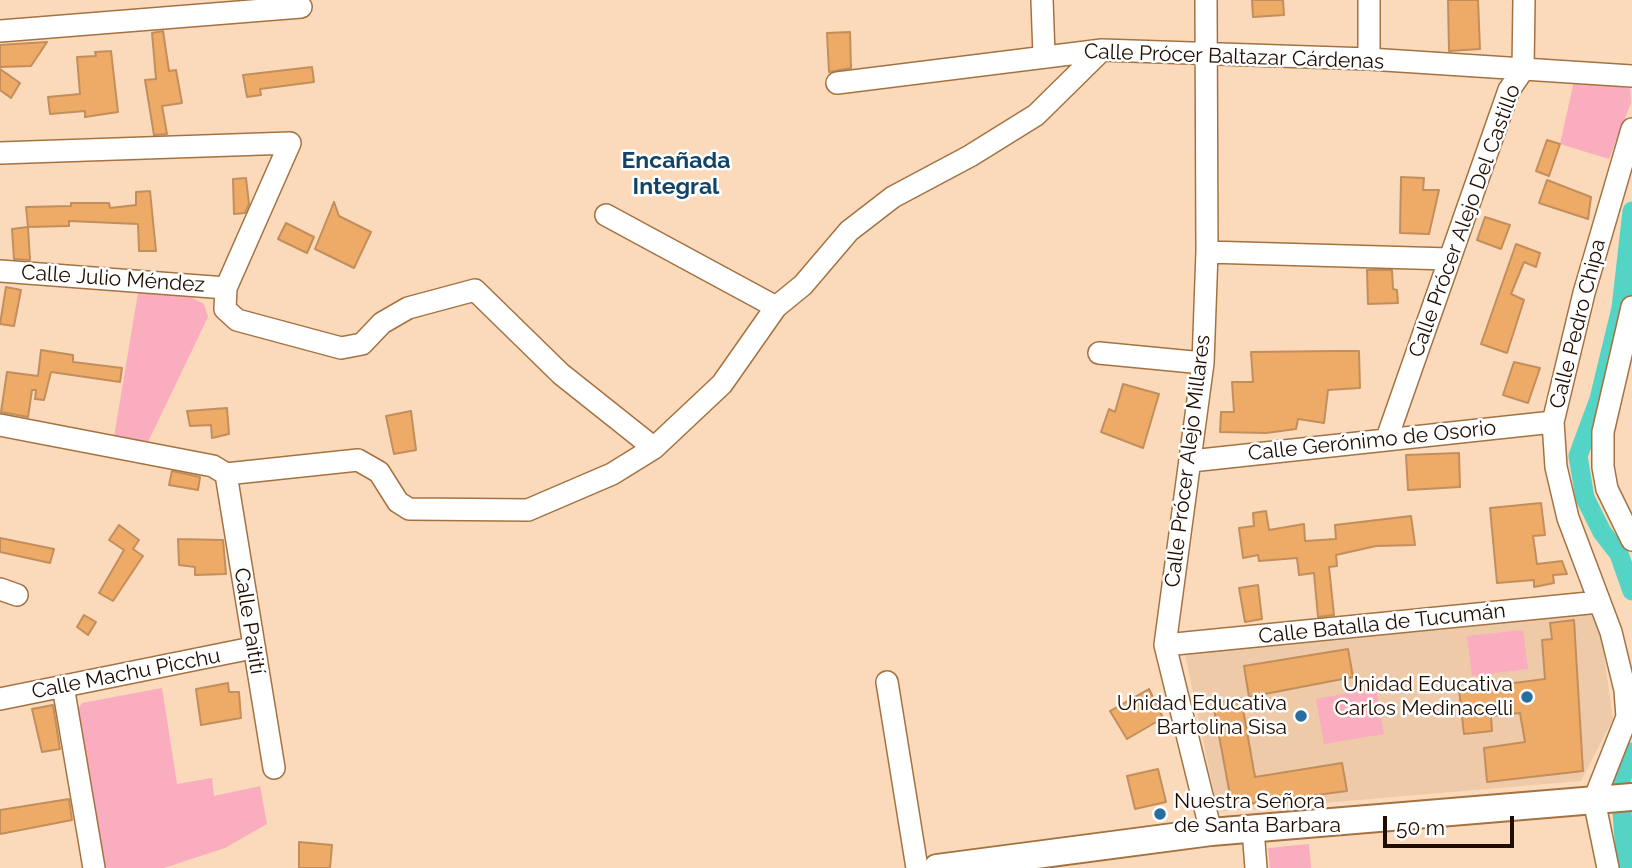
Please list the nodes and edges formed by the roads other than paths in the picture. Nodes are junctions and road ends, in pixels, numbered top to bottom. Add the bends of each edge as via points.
1 (1042, 0) edge
2 (1206, 0) edge
3 (1369, 0) edge
4 (1524, 0) edge
5 (301, 7) dead end
6 (0, 31) edge
7 (1102, 50) junction
8 (1205, 52) junction
9 (1044, 55) junction
10 (1369, 60) junction
11 (1523, 70) junction
12 (1632, 76) edge
13 (837, 83) dead end
14 (1630, 137) edge
15 (0, 153) edge
16 (606, 215) dead end
17 (1207, 252) junction
18 (1449, 259) junction
19 (0, 271) edge
20 (226, 288) junction
21 (776, 307) junction
22 (1632, 307) edge
23 (1099, 353) dead end
24 (1203, 363) junction
25 (1622, 405) edge
26 (1553, 422) junction
27 (0, 425) edge
28 (1387, 438) junction
29 (654, 448) junction
30 (1191, 461) junction
31 (226, 474) junction
32 (1632, 540) edge
33 (1598, 602) junction
34 (1165, 645) junction
35 (253, 648) junction
36 (887, 682) dead end
37 (63, 686) junction
38 (0, 699) edge
39 (274, 768) dead end
40 (1612, 799) edge
41 (1253, 829) junction
42 (1211, 832) junction
43 (1022, 862) edge
44 (94, 868) edge
45 (917, 868) edge
46 (937, 868) edge
47 (1256, 868) edge
48 (1608, 868) edge

1 - 9 street
2 - 8 street, Calle Prócer Alejo Millares
3 - 10 street
4 - 11 street, Calle Prócer Alejo Del Castillo
5 - 6 street
7 - 8 street, Calle Prócer Baltazar Cárdenas
7 - 9 street, Calle Prócer Baltazar Cárdenas
7 - 21 street via 1036,114 893,197 849,231 803,285
8 - 10 street, Calle Prócer Baltazar Cárdenas
8 - 17 street, Calle Prócer Alejo Millares
9 - 13 street, Calle Prócer Baltazar Cárdenas
10 - 11 street, Calle Prócer Baltazar Cárdenas
11 - 12 street, Calle Prócer Baltazar Cárdenas
11 - 18 street, Calle Prócer Alejo Del Castillo via 1509,90
14 - 26 street, Calle Pedro Chipa
15 - 20 street via 290,143
16 - 21 street
17 - 18 street
17 - 24 street, Calle Prócer Alejo Millares
18 - 28 street, Calle Prócer Alejo Del Castillo
19 - 20 street, Calle Julio Méndez
20 - 29 street, Calle Julio Méndez via 225,309 237,320 341,348 362,344 382,323 408,308 475,289 562,374
21 - 29 street via 722,384
22 - 25 street
23 - 24 street
24 - 30 street, Calle Prócer Alejo Millares
25 - 32 street via 1603,432 1602,467 1607,489
26 - 28 street, Calle Gerónimo de Osorio
26 - 33 street, Calle Pedro Chipa via 1556,467 1568,519
27 - 31 street via 213,466
28 - 30 street, Calle Gerónimo de Osorio
29 - 31 street via 612,474 528,510 409,509 398,502 379,472 358,460
30 - 34 street, Calle Prócer Alejo Millares
31 - 35 street, Calle Paitití
33 - 34 street, Calle Batalla de Tucumán
33 - 40 street, Calle Pedro Chipa via 1611,632 1627,717
34 - 42 street, Calle Prócer Alejo Millares
35 - 37 street, Calle Machu Picchu
35 - 39 street, Calle Paitití
36 - 45 street
37 - 38 street, Calle Machu Picchu
37 - 44 street
40 - 41 main road
40 - 48 street
41 - 42 main road
41 - 47 street
42 - 43 main road
43 - 46 main road

